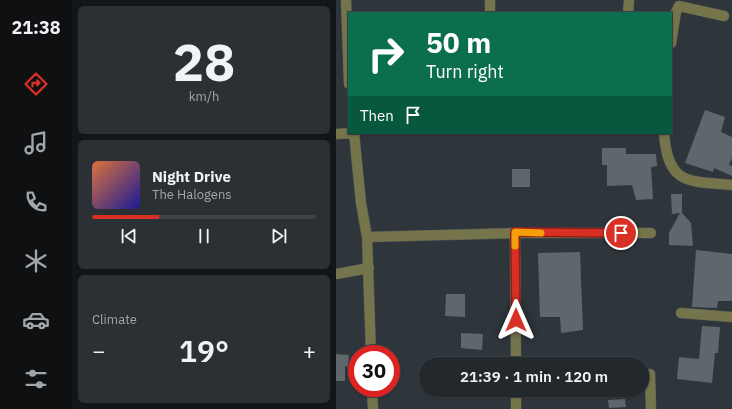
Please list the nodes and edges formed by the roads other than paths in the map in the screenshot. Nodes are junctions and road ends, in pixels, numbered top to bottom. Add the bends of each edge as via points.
1 (490, 0) edge
2 (629, 0) edge
3 (343, 2) edge
4 (490, 12) edge
5 (628, 12) edge
6 (724, 16) dead end
7 (672, 37) edge
8 (348, 70) edge
9 (348, 133) edge
10 (336, 134) edge
11 (354, 134) edge
12 (664, 134) edge
13 (732, 185) edge
14 (515, 232) junction
15 (651, 233) dead end
16 (367, 237) junction
17 (369, 268) junction
18 (336, 274) edge
19 (681, 313) dead end
20 (732, 317) edge
21 (371, 345) edge
22 (516, 357) edge
23 (650, 374) dead end
24 (372, 397) edge
25 (516, 397) edge
26 (373, 409) edge
27 (516, 409) edge
28 (651, 409) edge

1 - 4 street
2 - 5 street
3 - 8 street
6 - 7 street via 679,6
9 - 10 street
11 - 16 street
12 - 13 street via 670,166 679,176 696,182
14 - 15 street
14 - 16 street
14 - 22 street
16 - 17 street
17 - 18 street
17 - 21 street
19 - 20 street
23 - 28 street
24 - 26 street
25 - 27 street

